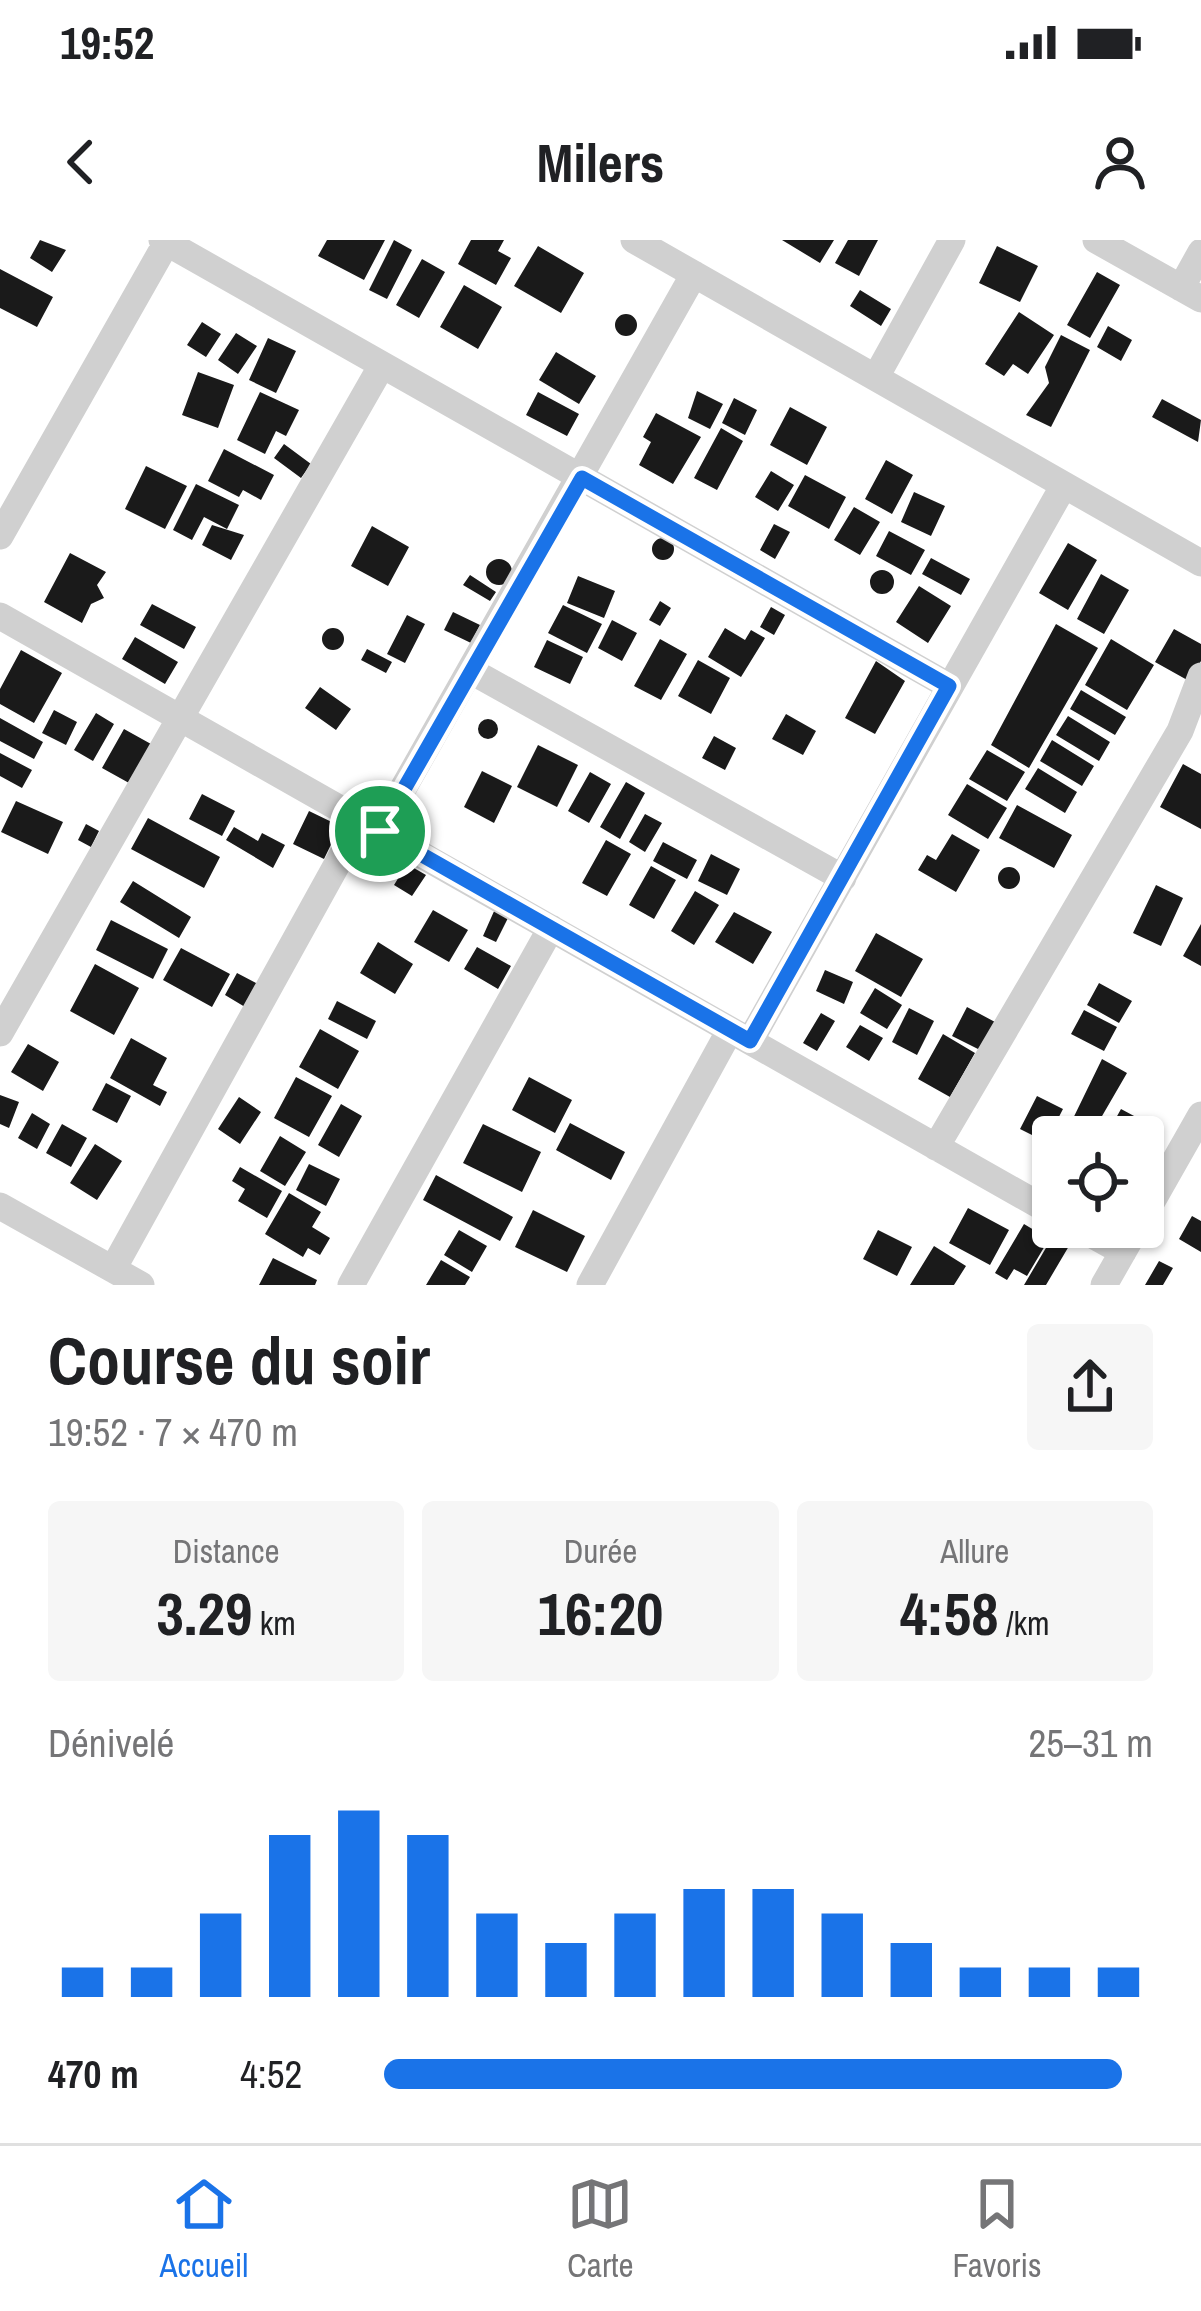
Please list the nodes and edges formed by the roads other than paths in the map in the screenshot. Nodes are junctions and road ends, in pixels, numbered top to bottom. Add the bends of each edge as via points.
1 (634, 240) edge
2 (952, 240) edge
3 (1096, 240) edge
4 (165, 241) edge
5 (1201, 252) edge
6 (694, 274) junction
7 (1191, 294) edge
8 (382, 364) junction
9 (876, 377) junction
10 (582, 478) junction
11 (1064, 485) junction
12 (0, 536) edge
13 (1201, 563) edge
14 (0, 616) edge
15 (473, 672) junction
16 (1201, 676) edge
17 (949, 686) junction
18 (182, 718) junction
19 (370, 826) junction
20 (843, 878) junction
21 (550, 928) junction
22 (0, 1033) edge
23 (740, 1035) junction
24 (1201, 1114) edge
25 (936, 1147) junction
26 (1191, 1154) edge
27 (1164, 1189) edge
28 (1032, 1201) edge
29 (0, 1206) edge
30 (1116, 1248) edge
31 (1125, 1248) edge
32 (1123, 1252) junction
33 (113, 1269) junction
34 (141, 1285) edge
35 (350, 1285) edge
36 (590, 1285) edge
37 (1104, 1285) edge

1 - 6 street
2 - 9 street
3 - 7 street
4 - 8 street
4 - 12 street
5 - 7 street
6 - 9 street
6 - 10 street
8 - 10 street
8 - 18 street
9 - 11 street
10 - 15 street
10 - 17 street
11 - 13 street
11 - 17 street
14 - 18 street
15 - 19 street
15 - 20 street
16 - 25 street via 1180,731
17 - 20 street
18 - 19 street
18 - 22 street
19 - 21 street
19 - 33 street
20 - 23 street
21 - 23 street
21 - 35 street
23 - 25 street
23 - 36 street
24 - 26 street
25 - 28 street
26 - 27 street
29 - 33 street
30 - 32 street
31 - 32 street
32 - 37 street
33 - 34 street

